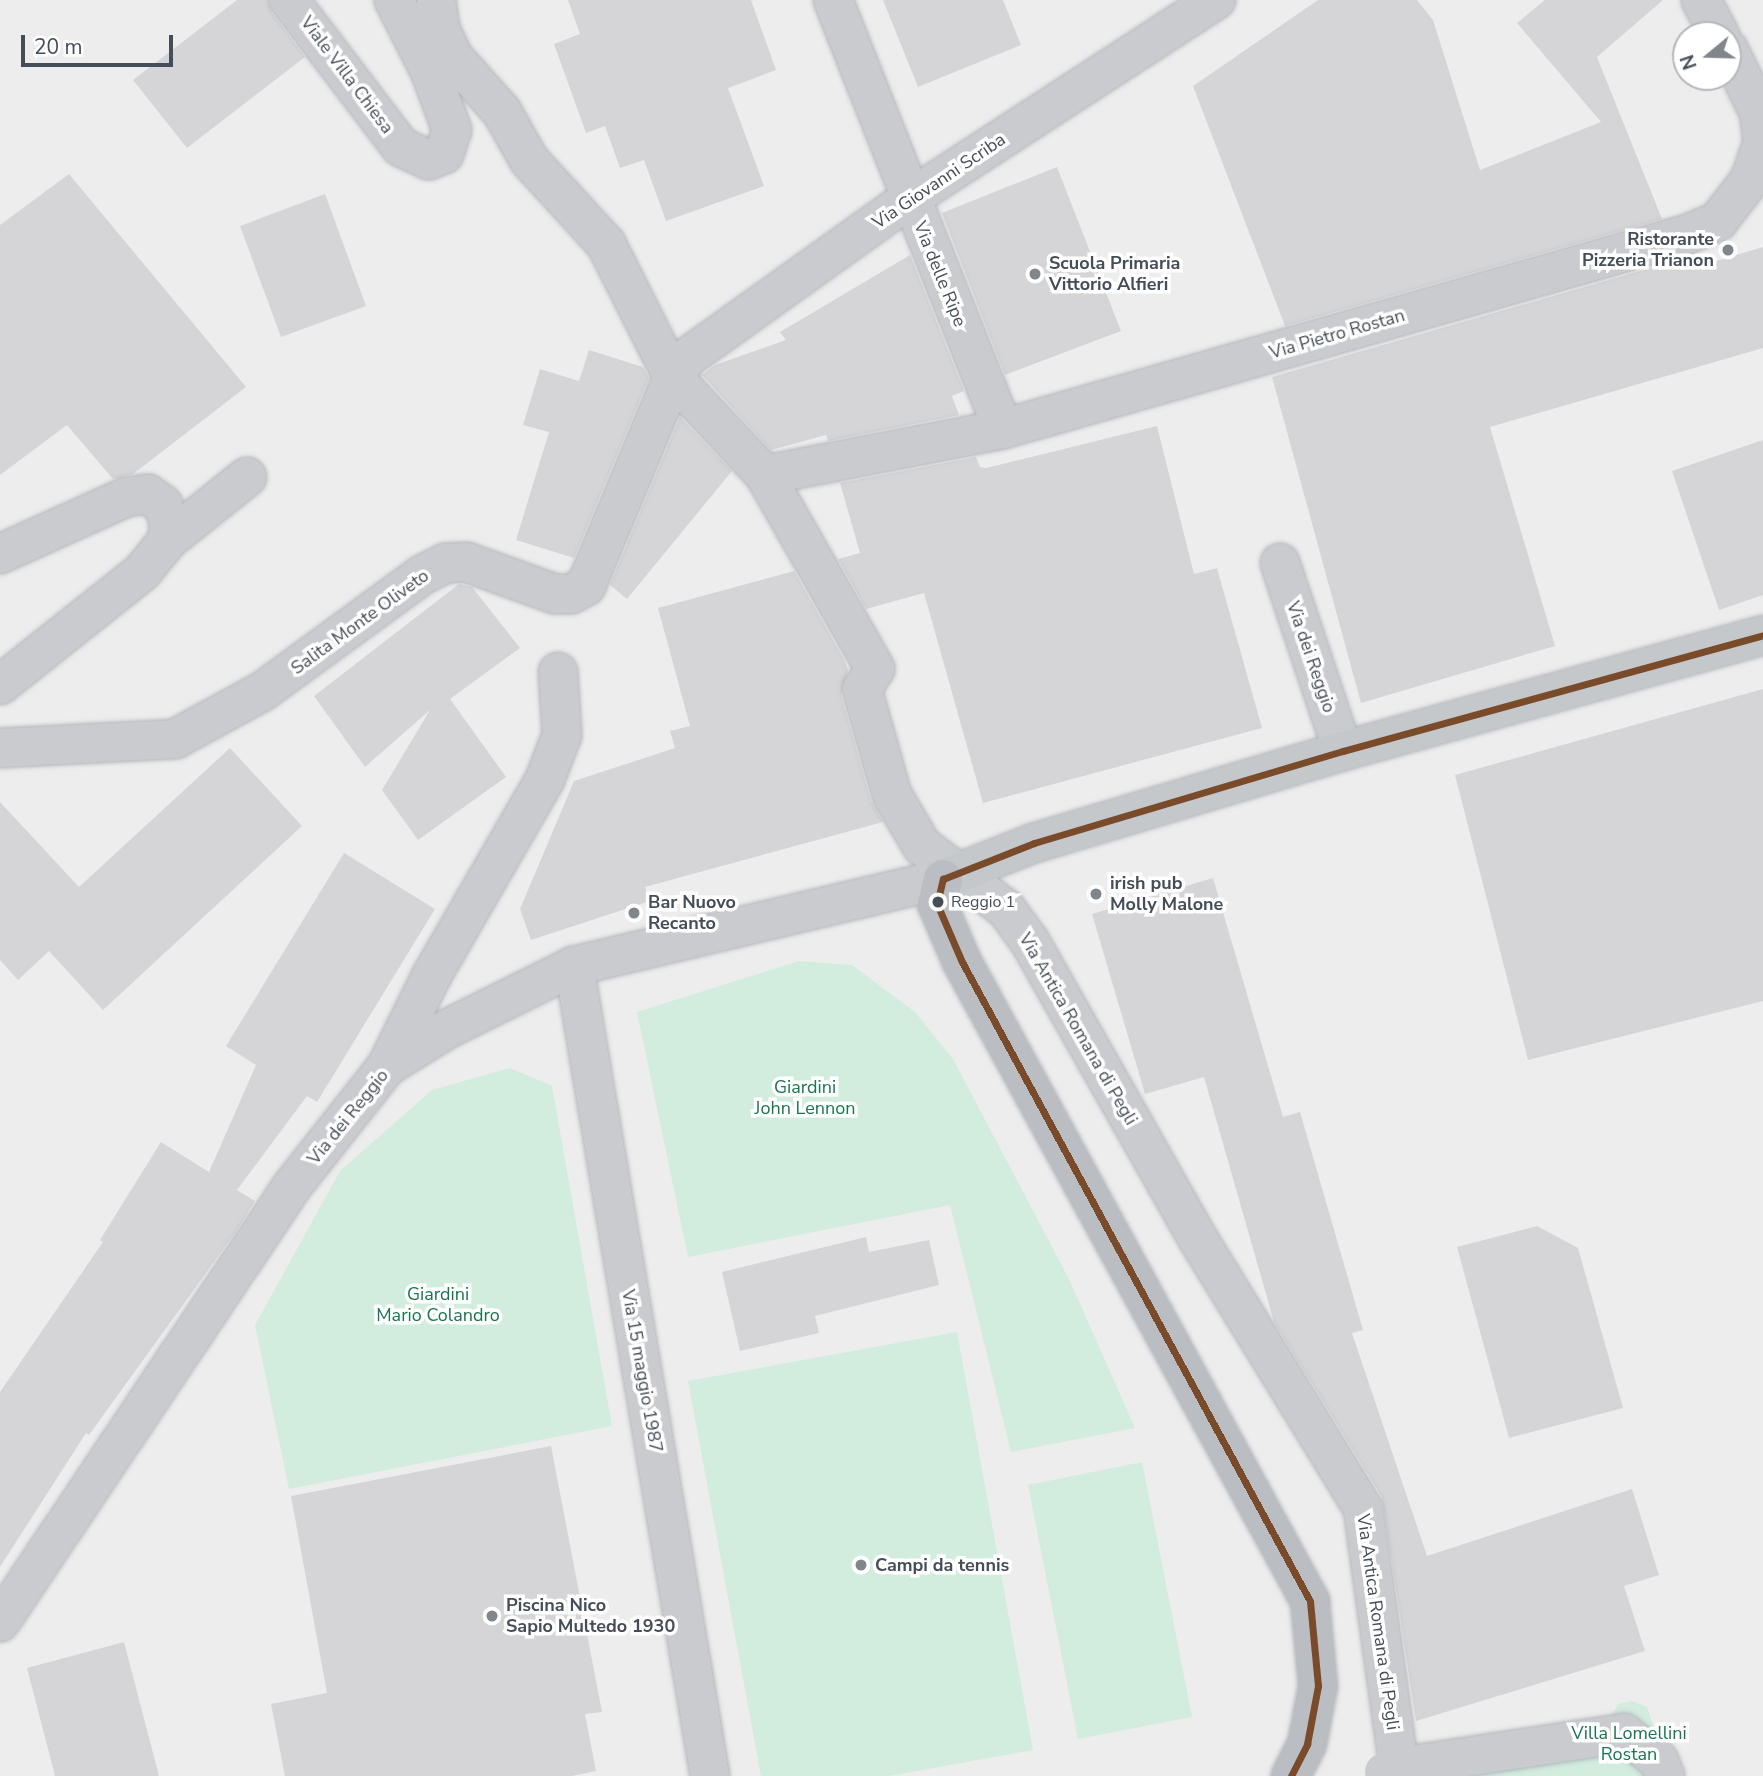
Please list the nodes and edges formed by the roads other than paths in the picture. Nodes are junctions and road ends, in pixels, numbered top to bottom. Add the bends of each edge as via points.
1 (289, 0) edge
2 (394, 0) edge
3 (436, 0) edge
4 (834, 0) edge
5 (1216, 0) edge
6 (1700, 0) edge
7 (1712, 21) edge
8 (1742, 77) edge
9 (909, 199) junction
10 (673, 377) junction
11 (1003, 429) junction
12 (765, 475) junction
13 (247, 477) dead end
14 (168, 540) junction
15 (0, 554) edge
16 (1280, 563) dead end
17 (1763, 635) edge
18 (558, 672) dead end
19 (0, 685) edge
20 (0, 748) edge
21 (1343, 751) junction
22 (949, 877) junction
23 (574, 967) junction
24 (387, 1066) junction
25 (0, 1622) edge
26 (1395, 1772) edge
27 (710, 1776) edge
28 (1290, 1776) edge
29 (1665, 1776) edge

1 - 2 street, Viale Villa Chiesa via 401,147 429,160 444,154 452,130 430,71
3 - 10 street, Via Antica Romana di Pegli via 440,29 453,57 502,112 529,160 607,244
4 - 9 street, Via delle Ripe
5 - 9 street, Via Giovanni Scriba
6 - 7 street
8 - 11 street, Via Pietro Rostan via 1759,112 1763,143 1750,180 1718,221 1688,234
9 - 10 street, Via Giovanni Scriba via 708,340
9 - 11 street, Via delle Ripe
10 - 12 street, Via Antica Romana di Pegli
10 - 20 street, Salita Monte Oliveto via 586,586 571,594 555,594 466,562 446,563 422,575 263,691 175,739
11 - 12 street, Via Pietro Rostan
12 - 22 street, Via Antica Romana di Pegli via 875,669 862,689 892,795 922,846
13 - 14 street
14 - 15 street via 169,522 163,505 148,494 126,497
14 - 19 street via 142,572
16 - 21 street, Via dei Reggio
17 - 21 main road
18 - 24 street via 562,735 545,779 432,975
21 - 22 main road via 1034,843
22 - 23 street, Via dei Reggio
22 - 26 street, Via Antica Romana di Pegli via 1006,909 1030,942 1198,1239 1363,1508
22 - 28 highway via 937,904 957,952 1310,1601 1318,1686 1307,1744
23 - 24 street, Via dei Reggio via 447,1029
23 - 27 street, Via 15 maggio 1987
24 - 25 street, Via dei Reggio via 293,1185
26 - 29 street via 1624,1733 1660,1760

